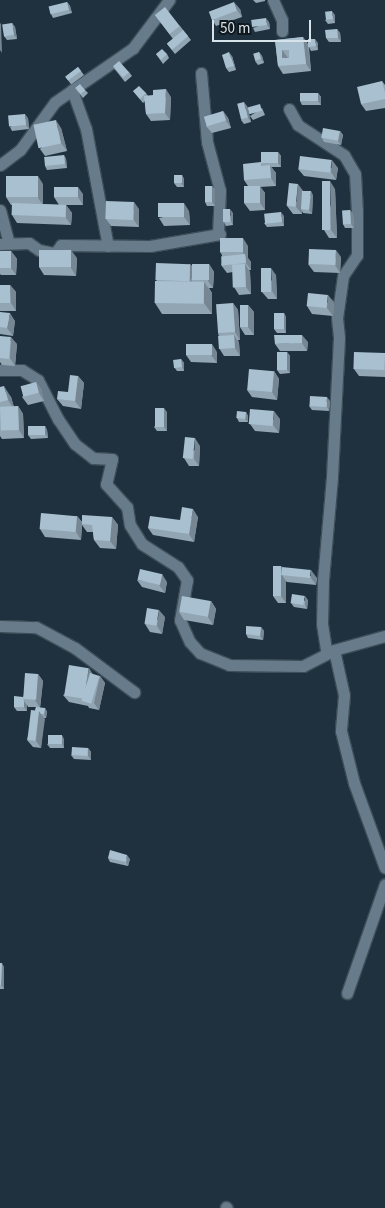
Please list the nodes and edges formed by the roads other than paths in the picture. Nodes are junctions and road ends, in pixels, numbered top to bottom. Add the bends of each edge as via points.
1 (169, 0) edge
2 (273, 0) edge
3 (282, 31) dead end
4 (202, 72) dead end
5 (72, 90) junction
6 (289, 109) dead end
7 (0, 165) edge
8 (0, 210) edge
9 (5, 243) edge
10 (108, 246) junction
11 (0, 370) edge
12 (0, 626) edge
13 (385, 636) edge
14 (330, 652) junction
15 (134, 692) dead end
16 (385, 868) edge
17 (385, 884) edge
18 (347, 993) dead end

1 - 5 street via 133,48
2 - 3 street via 282,20
4 - 10 street via 208,142 220,191 219,234 150,246
5 - 7 street via 55,102 20,150
5 - 10 street via 86,129
6 - 14 street via 298,124 344,155 355,174 357,255 343,276 336,318 339,338 322,624
8 - 9 street
9 - 10 street via 29,242 39,250 55,254 62,245
11 - 14 street via 22,370 38,380 58,419 79,448 93,458 112,459 106,484 127,508 130,525 142,544 178,567 187,580 180,620 190,642 200,653 229,665 267,668 303,666
12 - 15 street via 36,627 75,648
13 - 14 street
14 - 16 street via 344,695 342,731 354,783
17 - 18 street

